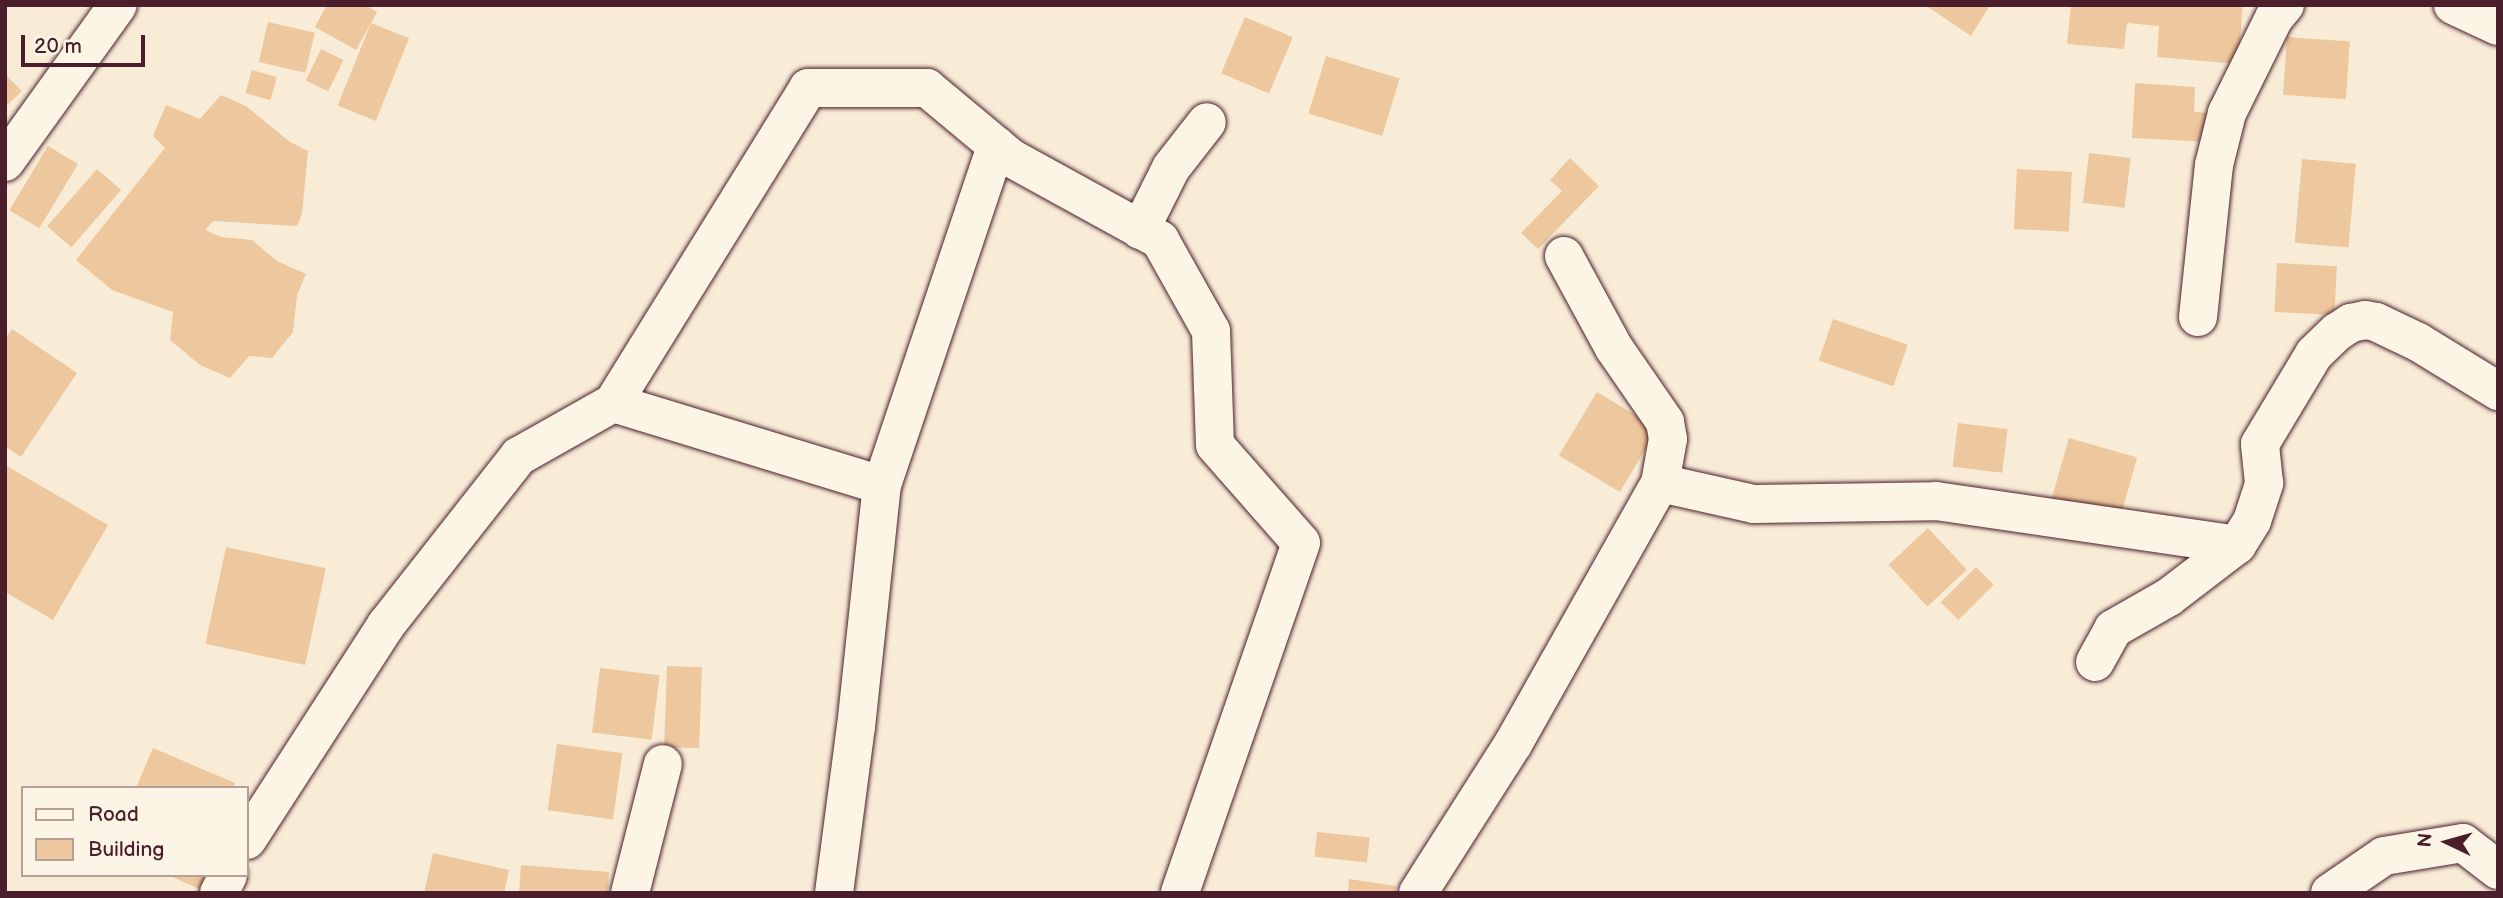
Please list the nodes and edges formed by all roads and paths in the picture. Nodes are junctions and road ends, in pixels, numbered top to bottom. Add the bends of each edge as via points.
1 (118, 5) edge
2 (2285, 5) edge
3 (2453, 5) edge
4 (2498, 26) edge
5 (1207, 122) dead end
6 (996, 146) junction
7 (5, 162) edge
8 (1140, 230) junction
9 (1564, 256) dead end
10 (2198, 317) dead end
11 (2498, 391) edge
12 (613, 403) junction
13 (1660, 483) junction
14 (881, 485) junction
15 (2237, 545) junction
16 (2095, 663) dead end
17 (663, 764) dead end
18 (248, 838) edge
19 (2498, 870) edge
20 (227, 877) edge
21 (219, 893) edge
22 (630, 893) edge
23 (834, 893) edge
24 (1180, 893) edge
25 (1418, 893) edge
26 (2330, 893) edge

1 - 7 street
2 - 10 street via 2227,113 2214,165
3 - 4 street
5 - 8 street via 1171,167
6 - 8 street
6 - 12 street via 927,88 808,88
6 - 14 street
8 - 24 street via 1160,240 1211,331 1215,445 1301,543
9 - 13 street via 1615,348 1665,422 1668,439
11 - 15 street via 2376,322 2351,323 2314,354 2260,444 2264,483 2252,521
12 - 14 street
12 - 18 street via 519,456 386,625
13 - 15 street via 1754,504 1936,501
13 - 25 street via 1513,744
14 - 23 street
15 - 16 street via 2169,597 2113,629
17 - 22 street
19 - 26 street via 2463,843 2384,856
20 - 21 street

